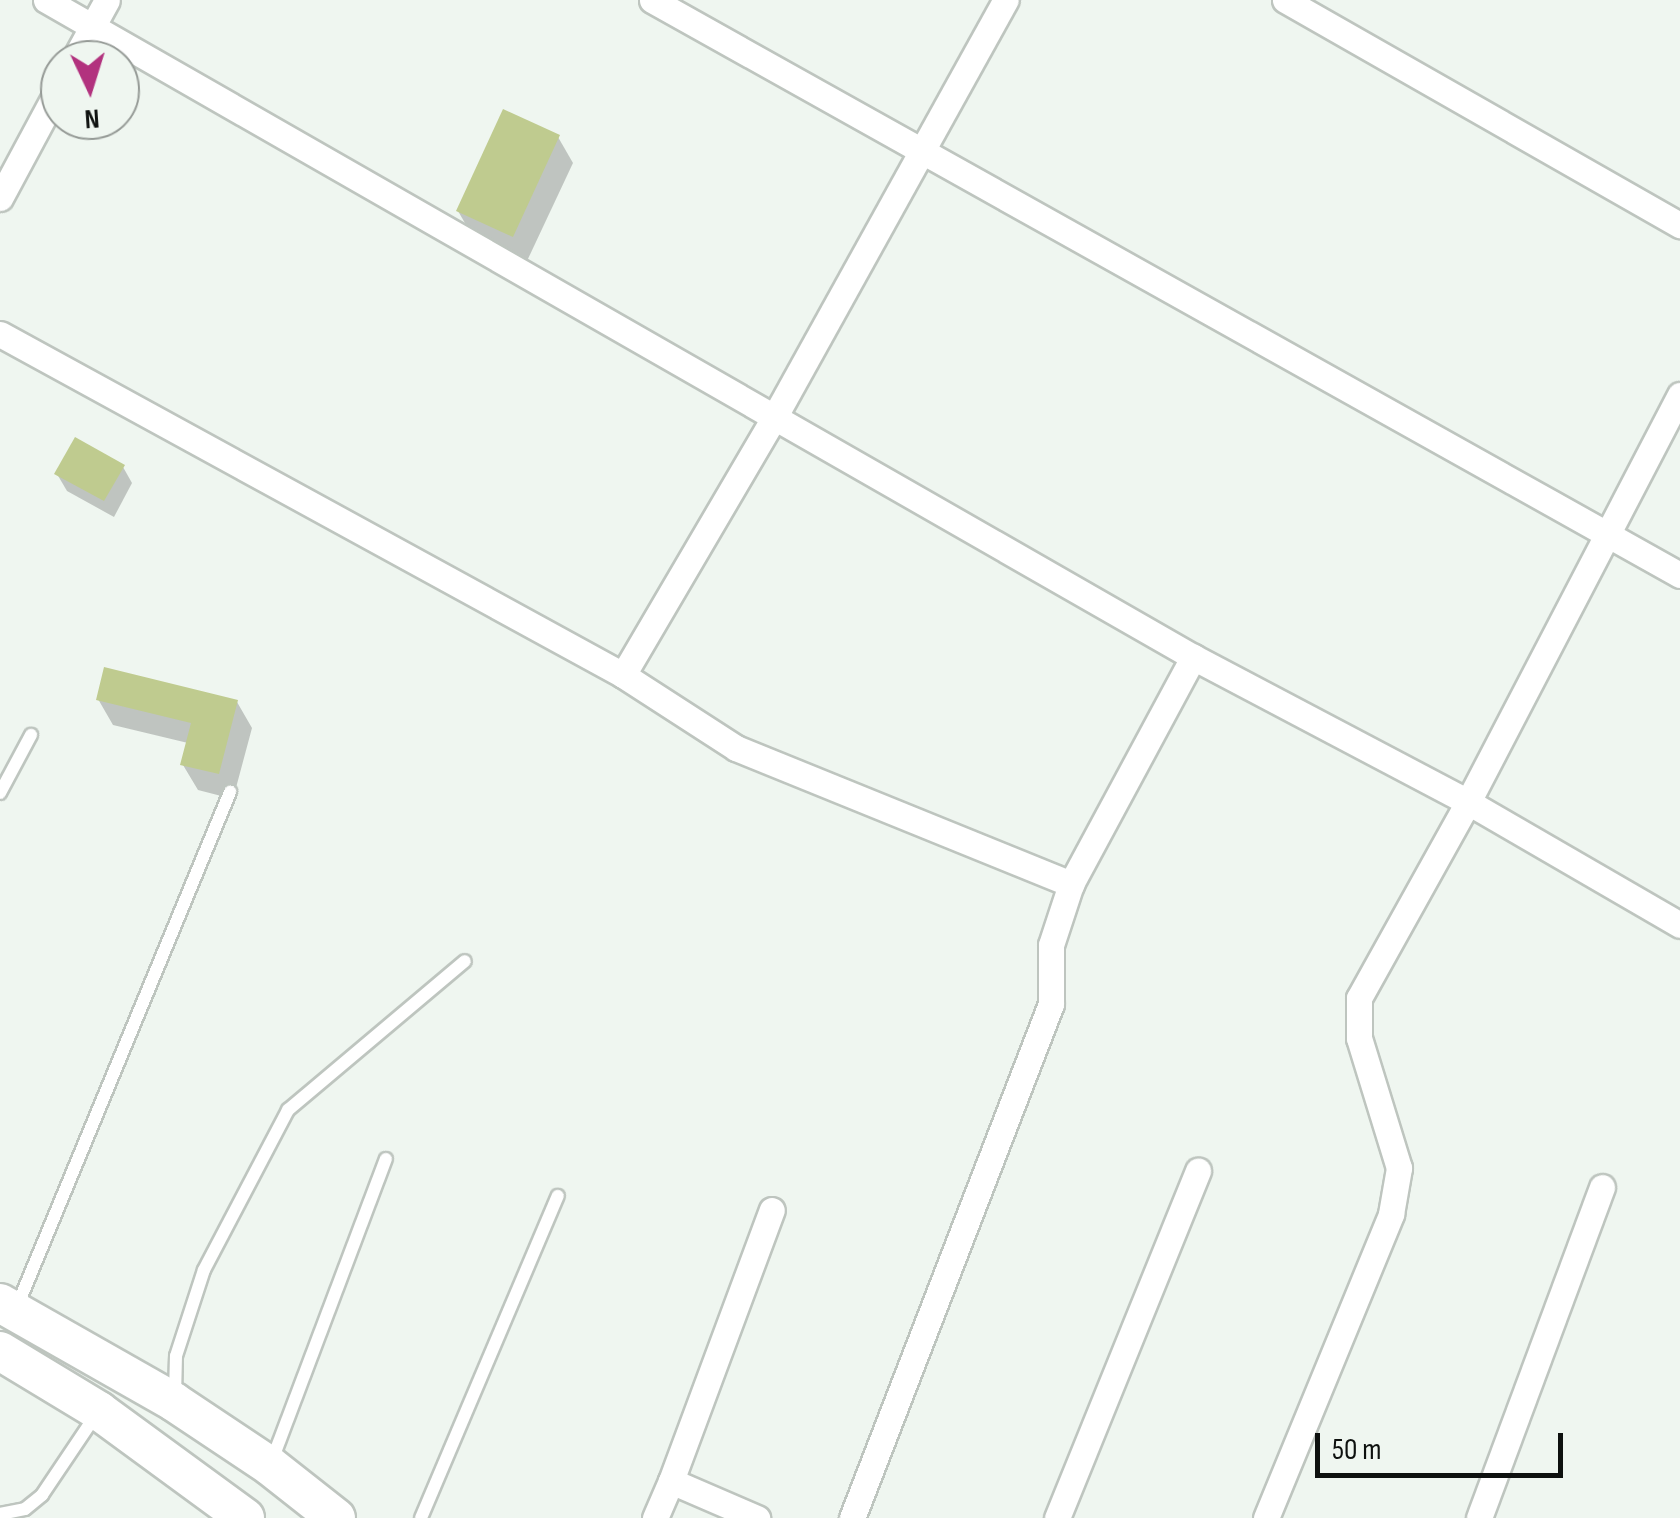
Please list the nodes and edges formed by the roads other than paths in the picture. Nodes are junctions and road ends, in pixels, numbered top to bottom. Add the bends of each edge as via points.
1 (46, 0) edge
2 (107, 0) edge
3 (652, 0) edge
4 (1006, 0) edge
5 (1285, 0) edge
6 (93, 24) junction
7 (85, 40) edge
8 (40, 123) edge
9 (920, 152) junction
10 (0, 198) edge
11 (1680, 225) edge
12 (0, 334) edge
13 (1680, 395) edge
14 (775, 416) junction
15 (1605, 534) junction
16 (1680, 575) edge
17 (1192, 658) junction
18 (623, 675) junction
19 (31, 735) dead end
20 (230, 792) dead end
21 (0, 794) edge
22 (1468, 802) junction
23 (1072, 884) junction
24 (1680, 925) edge
25 (465, 961) dead end
26 (386, 1160) dead end
27 (1198, 1171) dead end
28 (1602, 1187) dead end
29 (558, 1196) dead end
30 (772, 1210) dead end
31 (8, 1307) edge
32 (4, 1361) edge
33 (174, 1402) junction
34 (98, 1411) junction
35 (270, 1466) junction
36 (671, 1482) junction
37 (0, 1514) edge
38 (245, 1518) edge
39 (336, 1518) edge
40 (421, 1518) edge
41 (655, 1518) edge
42 (756, 1518) edge
43 (852, 1518) edge
44 (1057, 1518) edge
45 (1266, 1518) edge
46 (1479, 1518) edge

1 - 6 street
2 - 6 street
3 - 9 street
4 - 9 street
5 - 11 street
6 - 7 street
6 - 14 street
8 - 10 street
9 - 14 street
9 - 15 street
12 - 18 street
13 - 15 street
14 - 17 street
14 - 18 street
15 - 16 street
15 - 22 street
17 - 22 street
17 - 23 street
18 - 23 street via 736,748
19 - 21 lane
20 - 31 lane
22 - 24 street
22 - 45 street via 1358,998 1359,1038 1399,1168 1394,1198
23 - 43 street via 1051,945 1051,1004
25 - 33 lane via 288,1110 204,1270 176,1356
26 - 35 lane
27 - 44 street
28 - 46 street
29 - 40 lane
30 - 36 street
31 - 33 main road
32 - 34 main road
33 - 35 main road
34 - 37 lane via 42,1495 25,1509
34 - 38 main road
35 - 39 main road
36 - 41 street
36 - 42 street

